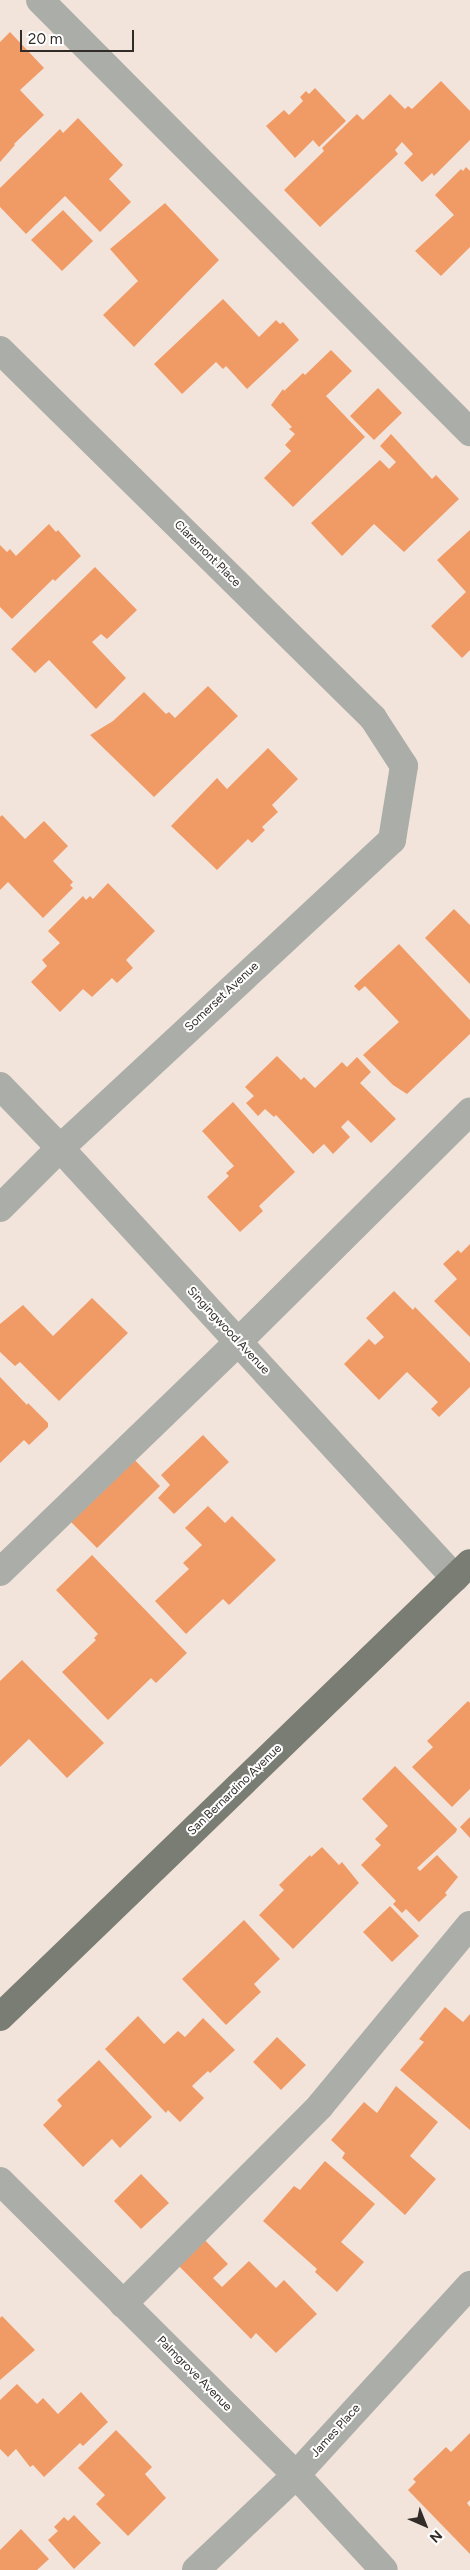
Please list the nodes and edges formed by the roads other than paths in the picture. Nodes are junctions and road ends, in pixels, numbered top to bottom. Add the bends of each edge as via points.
1 (40, 0) edge
2 (0, 350) edge
3 (470, 432) edge
4 (404, 766) joint
5 (0, 1086) edge
6 (470, 1112) edge
7 (60, 1148) junction
8 (0, 1208) edge
9 (238, 1342) junction
10 (463, 1571) edge
11 (0, 1572) edge
12 (470, 1925) edge
13 (0, 2017) edge
14 (0, 2181) edge
15 (470, 2285) edge
16 (123, 2304) junction
17 (296, 2475) junction
18 (196, 2570) edge
19 (384, 2570) edge

1 - 3 street
2 - 4 street, Claremont Place via 373,718
4 - 7 street, Somerset Avenue via 392,840
5 - 7 street, Singingwood Avenue
6 - 9 street
7 - 8 street, Somerset Avenue
7 - 9 street, Singingwood Avenue
9 - 10 street, Singingwood Avenue
9 - 11 street
10 - 13 main road, San Bernardino Avenue
12 - 16 street via 320,2106
14 - 16 street, Palmgrove Avenue
15 - 17 street, James Place
16 - 17 street, Palmgrove Avenue
17 - 18 street, James Place
17 - 19 street, Palmgrove Avenue

